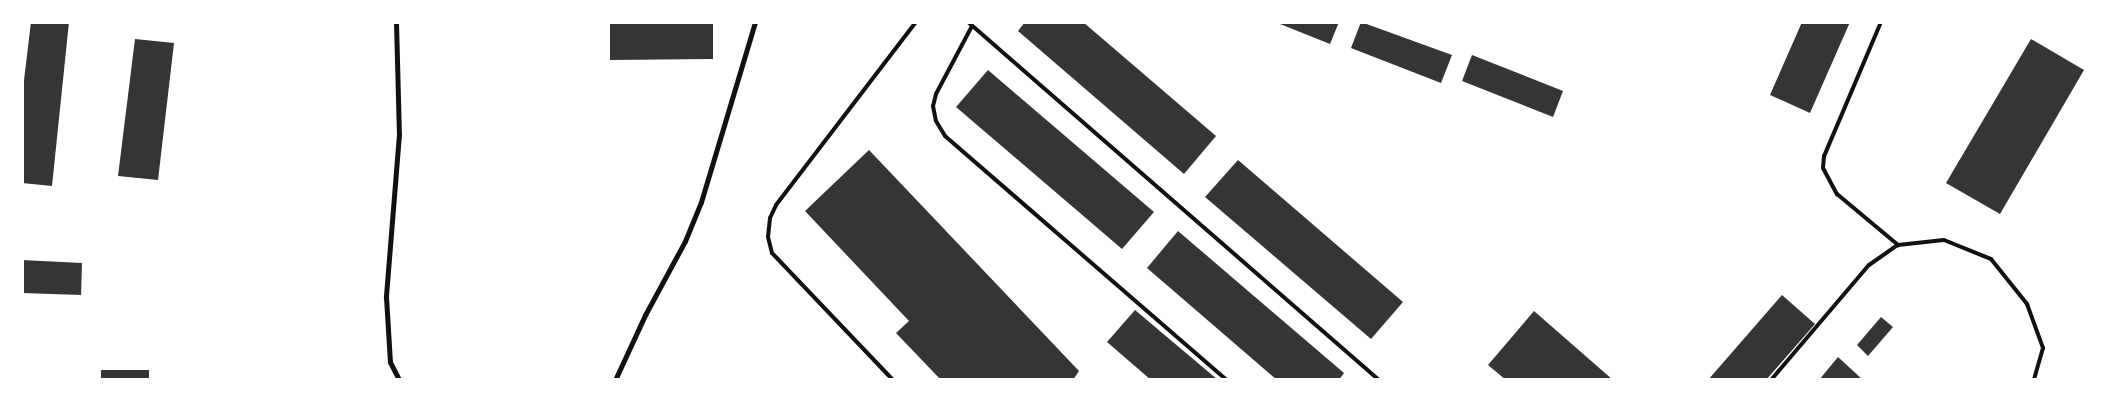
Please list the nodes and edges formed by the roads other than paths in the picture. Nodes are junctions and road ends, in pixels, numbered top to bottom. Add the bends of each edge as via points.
1 (396, 22) edge
2 (755, 22) edge
3 (916, 22) edge
4 (968, 22) edge
5 (1881, 22) edge
6 (972, 26) junction
7 (1898, 245) junction
8 (398, 380) edge
9 (615, 380) edge
10 (893, 380) edge
11 (1228, 380) edge
12 (1379, 380) edge
13 (1771, 380) edge
14 (2034, 380) edge

1 - 8 street via 399,134 386,297 390,362
2 - 9 street via 701,202 685,241
3 - 10 lane via 776,205 770,218 768,237 772,253
4 - 6 lane
5 - 7 lane via 1824,156 1823,168 1837,194
6 - 11 lane via 936,94 933,106 945,136
6 - 12 lane
7 - 13 lane via 1869,265
7 - 14 lane via 1944,240 1991,259 2027,304 2042,348

